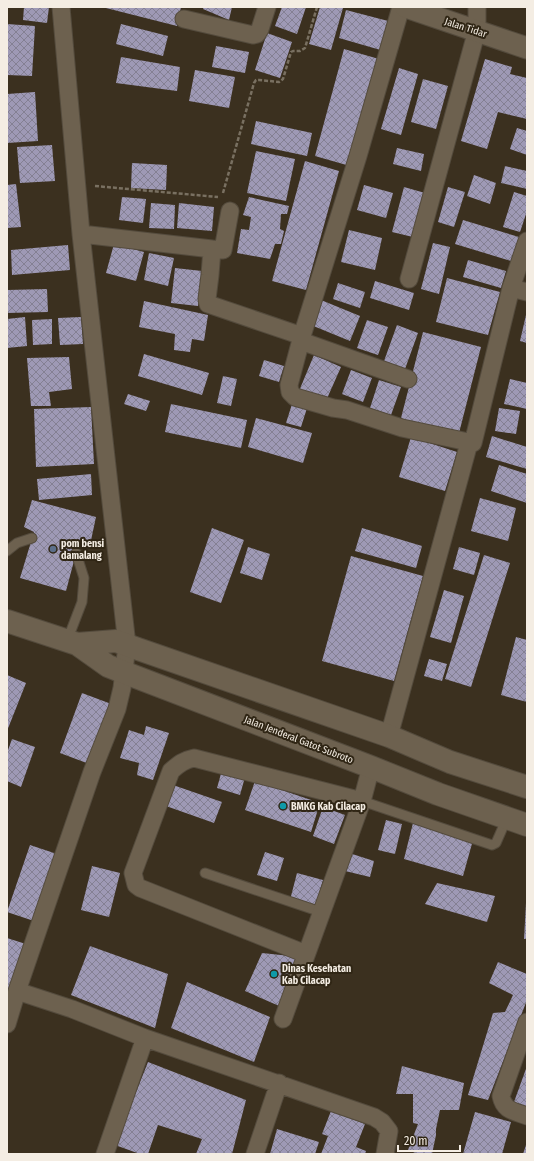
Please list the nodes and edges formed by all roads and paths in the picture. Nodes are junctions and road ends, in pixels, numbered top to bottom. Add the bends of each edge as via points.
1 (61, 7) edge
2 (267, 7) edge
3 (317, 7) edge
4 (401, 7) edge
5 (406, 7) edge
6 (477, 7) edge
7 (184, 19) dead end
8 (477, 30) junction
9 (527, 48) edge
10 (77, 184) junction
11 (230, 211) dead end
12 (81, 234) junction
13 (527, 241) edge
14 (212, 249) junction
15 (409, 279) dead end
16 (519, 290) edge
17 (301, 338) junction
18 (408, 379) dead end
19 (469, 443) junction
20 (32, 538) dead end
21 (7, 551) edge
22 (76, 553) dead end
23 (7, 621) edge
24 (72, 642) junction
25 (127, 644) junction
26 (123, 672) junction
27 (389, 736) junction
28 (371, 767) junction
29 (527, 787) edge
30 (362, 802) junction
31 (517, 821) edge
32 (205, 873) dead end
33 (321, 912) junction
34 (306, 954) junction
35 (17, 991) junction
36 (283, 1019) dead end
37 (527, 1022) edge
38 (7, 1024) edge
39 (145, 1038) junction
40 (279, 1083) junction
41 (527, 1116) edge
42 (105, 1154) edge
43 (255, 1154) edge
44 (385, 1154) edge

1 - 10 street
2 - 7 street via 260,30 252,35
3 - 10 path via 305,48 300,52 291,52 283,79 279,82 256,80 254,83 221,196
4 - 17 street
5 - 8 street, Jalan Tidar
6 - 8 street
8 - 9 street, Jalan Tidar
8 - 15 street
10 - 12 street
11 - 14 street via 223,250
12 - 14 street
12 - 25 street
13 - 16 street
14 - 17 street via 207,299 211,307
16 - 19 street via 474,441
17 - 18 street
17 - 19 street via 289,385 294,397 358,413 402,428
19 - 27 street
20 - 21 lane via 17,543
22 - 24 lane via 84,578 82,602
23 - 24 main road, Jalan Jenderal Gatot Subroto
24 - 25 main road, Jalan Jenderal Gatot Subroto via 116,641
24 - 26 main road, Jalan Jenderal Gatot Subroto via 108,666
25 - 26 street
25 - 27 main road, Jalan Jenderal Gatot Subroto
26 - 28 main road, Jalan Jenderal Gatot Subroto
26 - 35 street via 117,709 92,772
27 - 29 main road, Jalan Jenderal Gatot Subroto via 450,762
28 - 30 street
28 - 31 main road, Jalan Jenderal Gatot Subroto via 438,794
30 - 31 lane via 492,845
30 - 33 street
30 - 34 street via 194,758 180,763 171,771 134,873 136,885
32 - 33 lane
33 - 34 street
34 - 36 street
35 - 38 street
35 - 39 street via 72,1009
37 - 41 street via 500,1096 506,1108
39 - 40 street
39 - 42 street
40 - 43 street
40 - 44 street via 382,1122 389,1131

